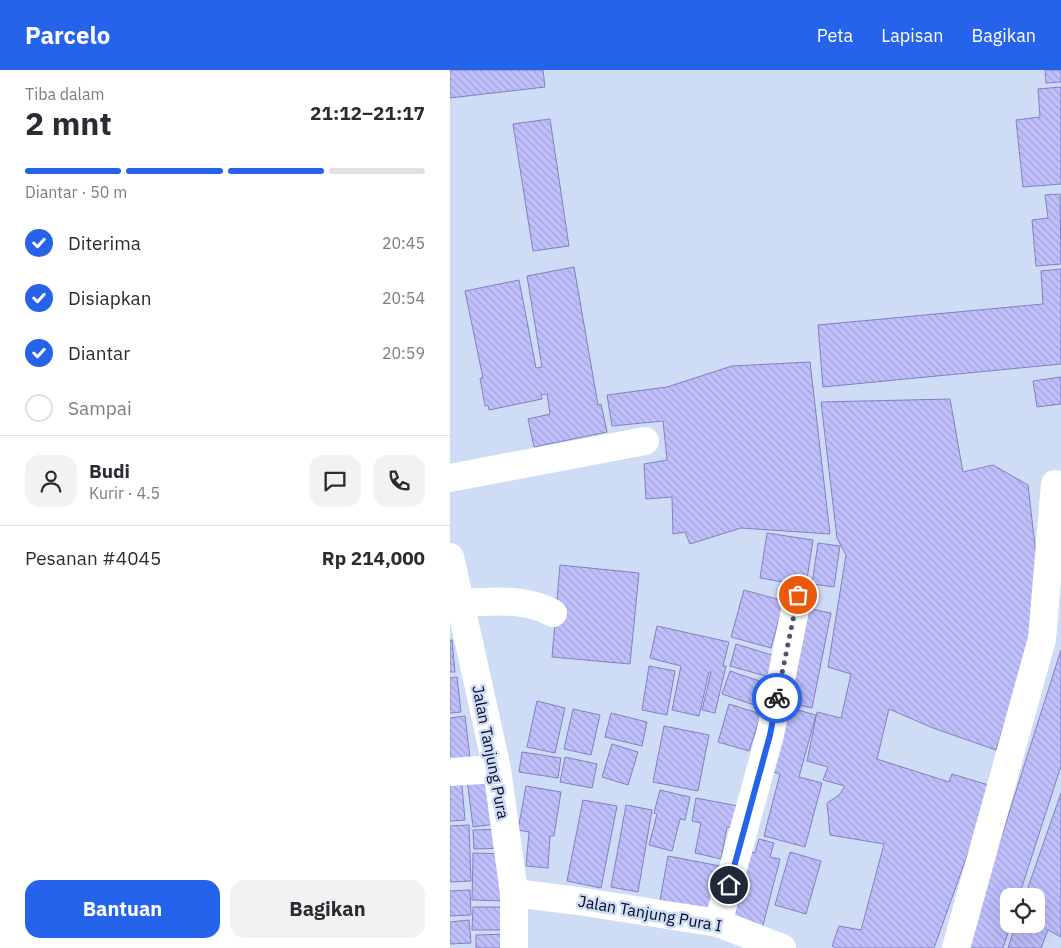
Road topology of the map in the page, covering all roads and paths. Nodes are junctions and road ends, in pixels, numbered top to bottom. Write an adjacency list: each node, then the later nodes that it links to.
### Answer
1 (645, 441): 2 (street)
2 (450, 478)
3 (1055, 484): 14 (street)
4 (450, 557): 6 (street, Jalan Tanjung Pura)
5 (798, 595): 11 (street)
6 (460, 603): 7 (street); 8 (street, Jalan Tanjung Pura)
7 (553, 613)
8 (497, 769): 9 (street); 10 (street, Jalan Tanjung Pura)
9 (450, 772)
10 (514, 893): 11 (street, Jalan Tanjung Pura I); 12 (street, Jalan Tanjung Pura)
11 (718, 922): 13 (street, Jalan Tanjung Pura I)
12 (514, 948)
13 (782, 948)
14 (956, 948)

